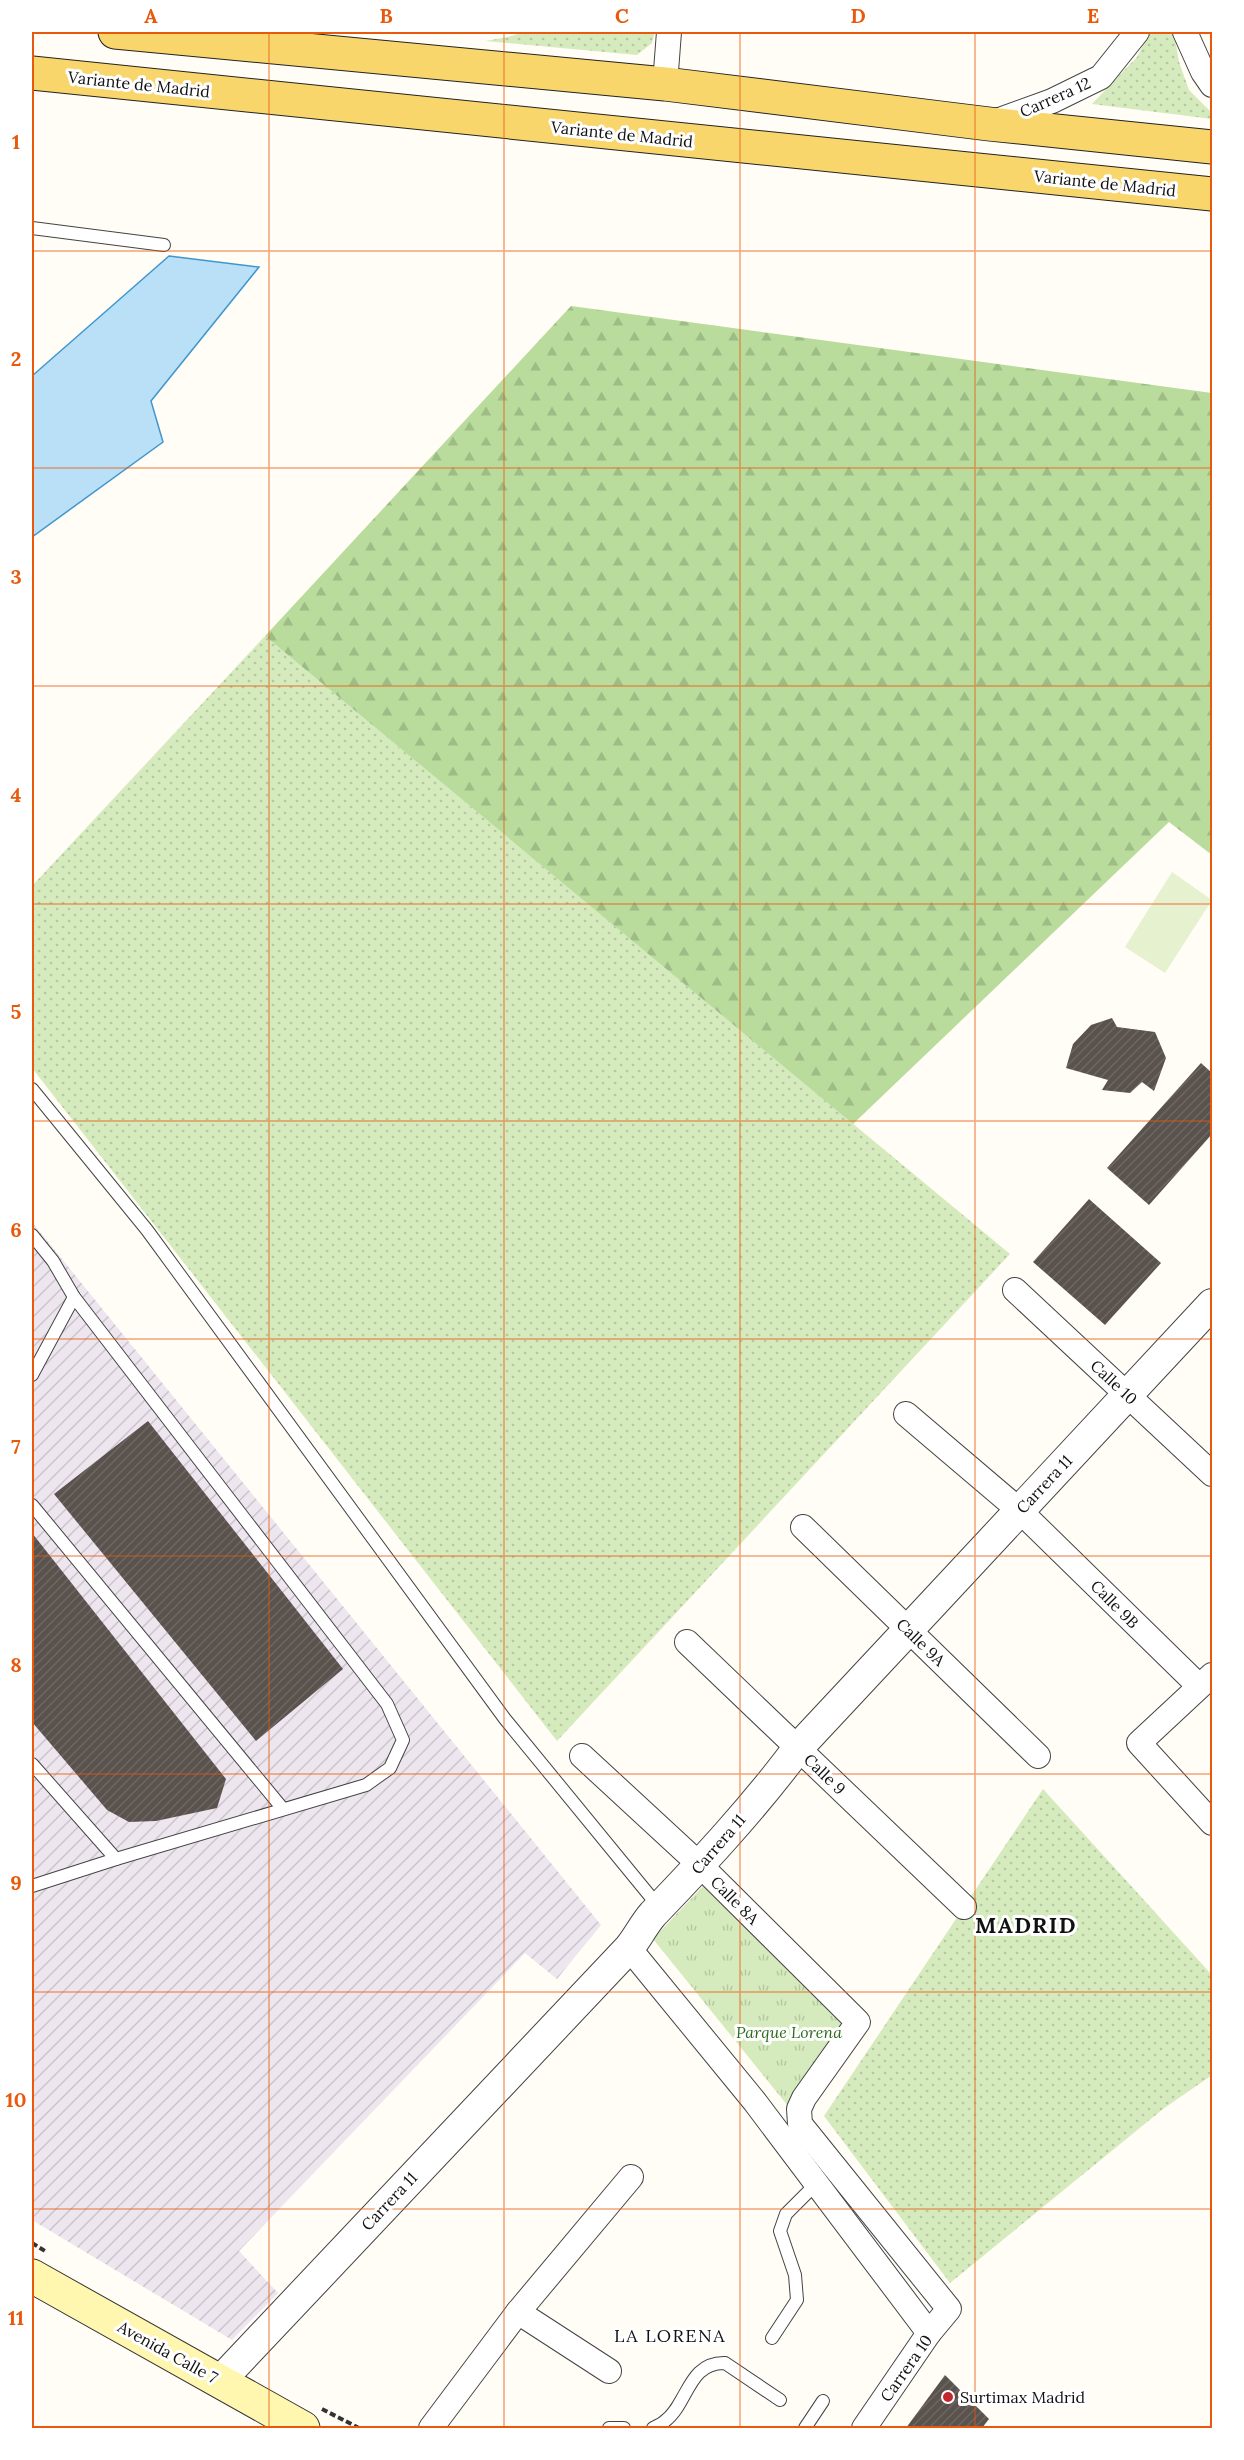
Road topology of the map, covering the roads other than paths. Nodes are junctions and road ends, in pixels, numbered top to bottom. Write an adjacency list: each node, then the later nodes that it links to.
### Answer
1 (115, 32): 6 (main road)
2 (669, 32): 6 (street)
3 (1137, 32): 8 (street, Carrera 12)
4 (1185, 32): 7 (street)
5 (32, 73): 10 (main road, Variante de Madrid)
6 (665, 84): 8 (main road)
7 (1212, 85)
8 (989, 124): 9 (main road)
9 (1212, 147)
10 (1212, 194)
11 (32, 228): 12 (lane)
12 (164, 245)
13 (32, 1089): 38 (lane)
14 (32, 1235): 16 (lane)
15 (1015, 1290): 19 (street, Calle 10)
16 (74, 1297): 18 (lane); 32 (lane)
17 (1212, 1304): 19 (street, Carrera 11)
18 (32, 1375)
19 (1127, 1395): 21 (street, Calle 10); 23 (street, Carrera 11)
20 (906, 1414): 23 (street, Calle 9B)
21 (1212, 1474)
22 (32, 1505): 32 (lane)
23 (1019, 1510): 25 (street, Carrera 11); 27 (street, Calle 9B)
24 (803, 1527): 25 (street, Calle 9A)
25 (909, 1630): 28 (street, Carrera 11); 30 (street, Calle 9A)
26 (687, 1641): 28 (street, Calle 9)
27 (1206, 1680): 33 (street)
28 (798, 1748): 35 (street, Carrera 11); 37 (street, Calle 9)
29 (582, 1756): 35 (street, Calle 8A)
30 (1038, 1756)
31 (32, 1764): 34 (lane)
32 (284, 1809): 34 (lane)
33 (1212, 1823)
34 (116, 1859): 36 (lane)
35 (700, 1866): 38 (street, Carrera 11); 43 (street, Calle 8A)
36 (32, 1886)
37 (964, 1907)
38 (660, 1908): 39 (street, Carrera 11)
39 (629, 1948): 41 (street); 48 (street, Carrera 11)
40 (631, 2177): 44 (street)
41 (816, 2184): 45 (street); 46 (lane)
42 (32, 2276): 48 (main road, Avenida Calle 7)
43 (949, 2309): 45 (street, Carrera 10)
44 (518, 2312): 47 (street); 52 (street)
45 (929, 2333): 57 (street, Carrera 10)
46 (772, 2338)
47 (609, 2370)
48 (220, 2381): 51 (main road, Avenida Calle 7)
49 (780, 2400): 55 (lane)
50 (823, 2401): 56 (lane)
51 (302, 2428)
52 (431, 2428)
53 (609, 2428): 54 (lane)
54 (624, 2428)
55 (653, 2428)
56 (805, 2428)
57 (864, 2428)

